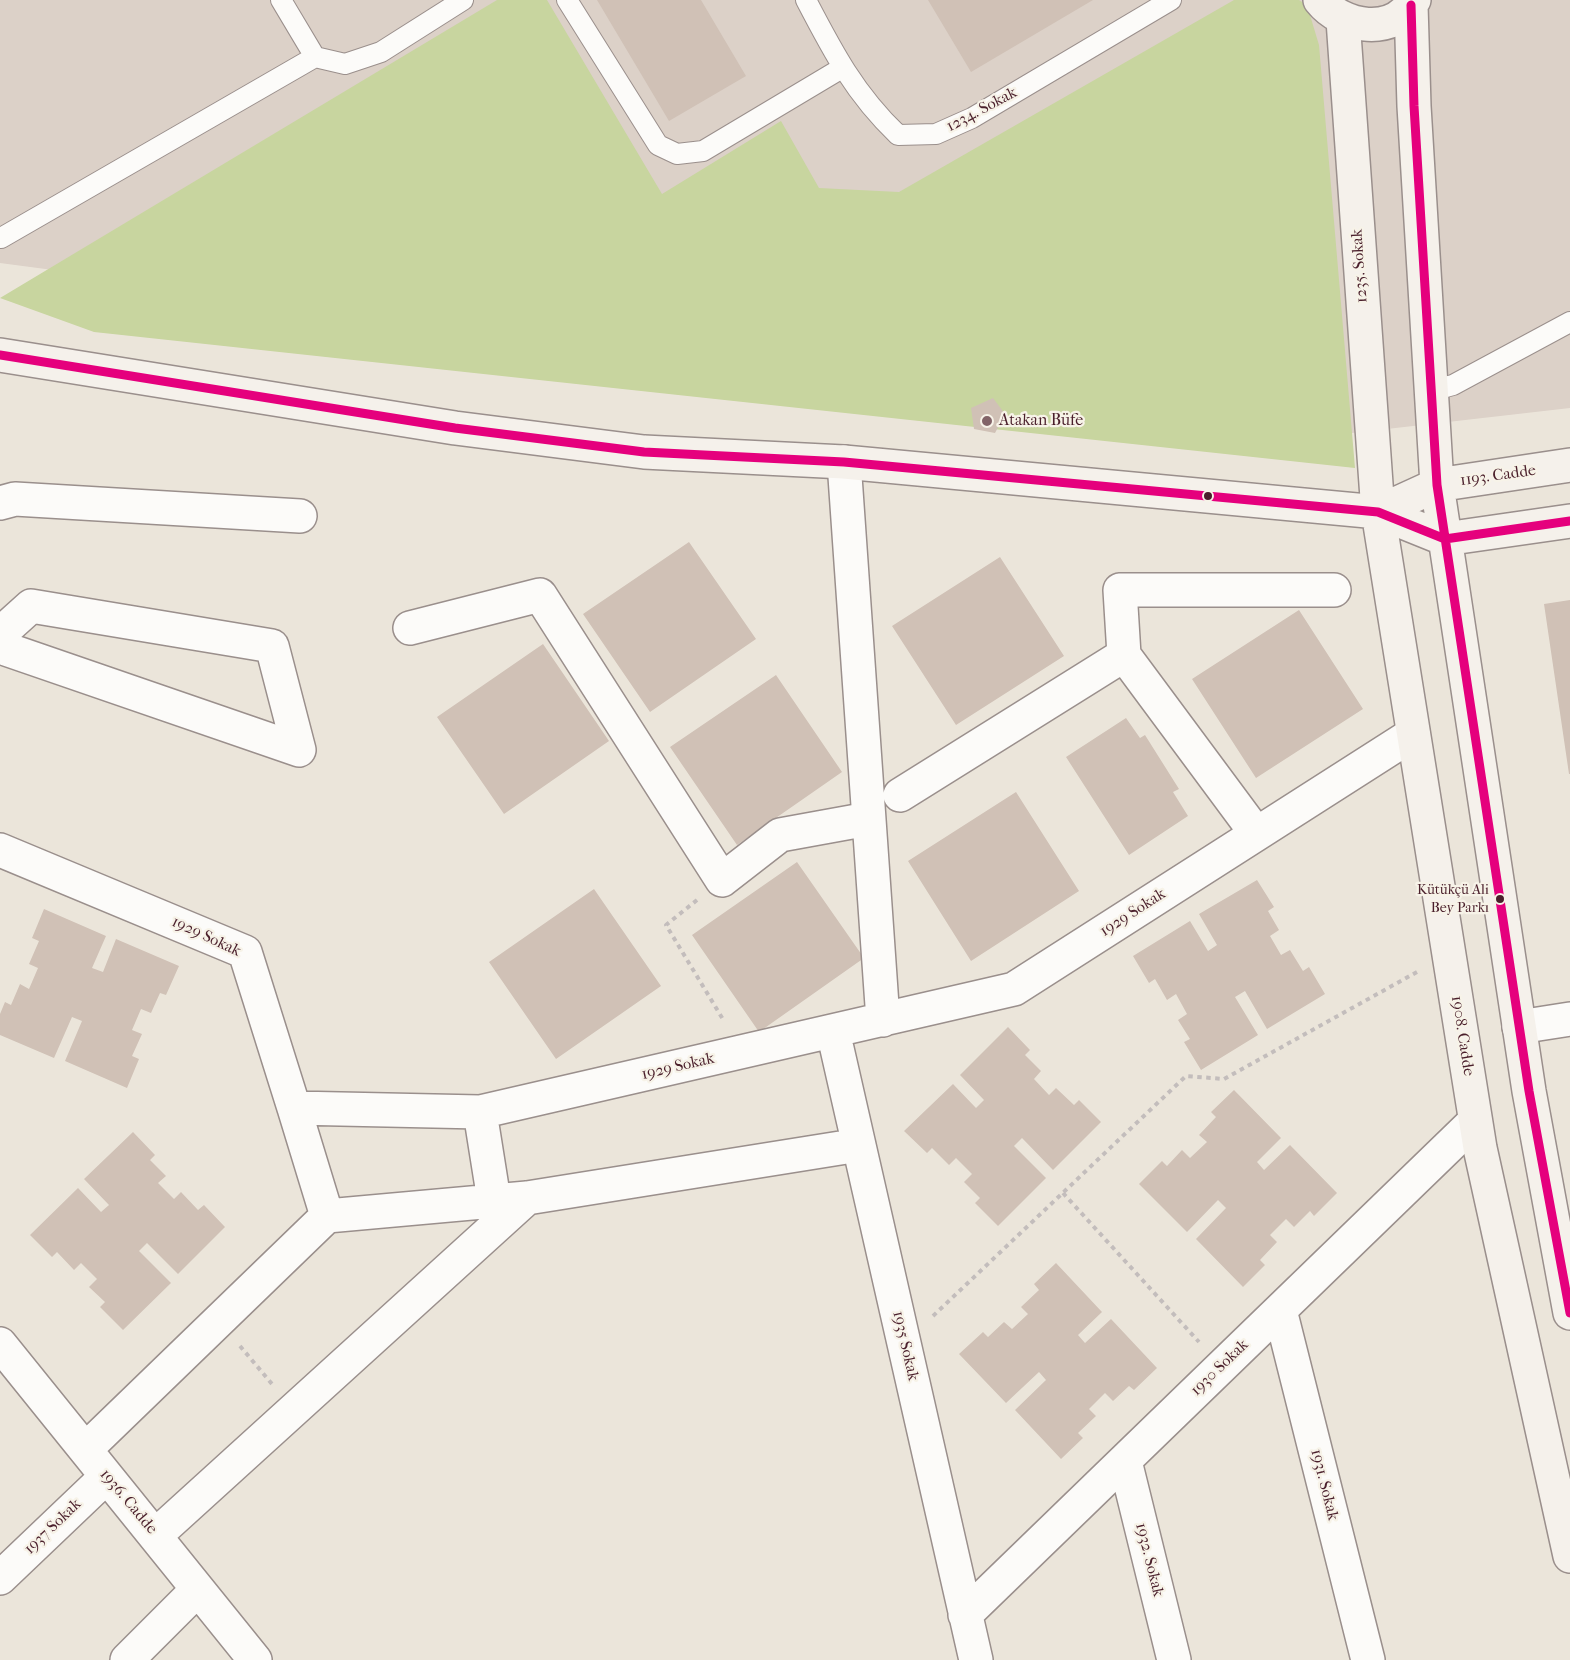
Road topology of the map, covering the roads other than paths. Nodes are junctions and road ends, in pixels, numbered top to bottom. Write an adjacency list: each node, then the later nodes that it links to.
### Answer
1 (281, 0): 8 (lane)
2 (463, 0): 8 (lane)
3 (567, 0): 9 (lane)
4 (806, 0): 9 (lane, 1234. Sokak)
5 (1171, 0): 9 (lane, 1234. Sokak)
6 (1413, 2): 7 (main road); 13 (main road)
7 (1331, 10): 18 (main road, 1235. Sokak)
8 (315, 57): 10 (lane)
9 (842, 68)
10 (1, 238)
11 (1570, 322): 13 (lane)
12 (0, 355): 14 (main road)
13 (1431, 391): 16 (main road)
14 (844, 462): 18 (main road); 29 (street)
15 (1570, 465): 16 (main road, 1193. Cadde)
16 (1437, 484): 18 (main road, 1193. Cadde); 21 (main road)
17 (0, 503): 19 (street)
18 (1378, 512): 21 (main road); 27 (main road, 1908. Cadde)
19 (300, 516)
20 (1570, 521): 21 (main road)
21 (1445, 539): 34 (main road)
22 (1334, 590): 26 (street)
23 (410, 628): 29 (street)
24 (0, 634): 25 (street)
25 (0, 647)
26 (1124, 655): 28 (street); 30 (street)
27 (1413, 734): 30 (street, 1929 Sokak); 38 (main road, 1908. Cadde)
28 (900, 795)
29 (868, 819): 33 (street)
30 (1257, 833): 33 (street, 1929 Sokak)
31 (0, 850): 36 (street, 1929 Sokak)
32 (1570, 1019): 34 (street)
33 (883, 1020): 35 (street, 1929 Sokak)
34 (1519, 1027): 43 (main road)
35 (833, 1031): 37 (street, 1929 Sokak); 39 (street, 1935 Sokak)
36 (294, 1108): 37 (street, 1929 Sokak); 42 (street)
37 (480, 1113): 41 (street)
38 (1475, 1120): 44 (street, 1930 Sokak); 51 (main road, 1908. Cadde)
39 (859, 1145): 40 (street); 54 (street, 1935 Sokak)
40 (527, 1198): 41 (street); 50 (street)
41 (494, 1200): 42 (street)
42 (327, 1216): 47 (street)
43 (1565, 1260): 45 (main road)
44 (1280, 1310): 48 (street, 1930 Sokak); 59 (street, 1931. Sokak)
45 (1570, 1313)
46 (0, 1344): 47 (street, 1936. Cadde)
47 (86, 1449): 49 (street, 1936. Cadde)
48 (1125, 1461): 54 (street, 1930 Sokak); 58 (street, 1932. Sokak)
49 (105, 1477): 50 (street, 1936. Cadde); 52 (street, 1937 Sokak)
50 (156, 1535): 53 (street, 1936. Cadde)
51 (1570, 1556)
52 (0, 1578)
53 (197, 1590): 55 (street); 56 (street, 1936. Cadde)
54 (965, 1616): 57 (street, 1935 Sokak)
55 (127, 1660)
56 (255, 1660)
57 (976, 1660)
58 (1174, 1660)
59 (1368, 1660)

